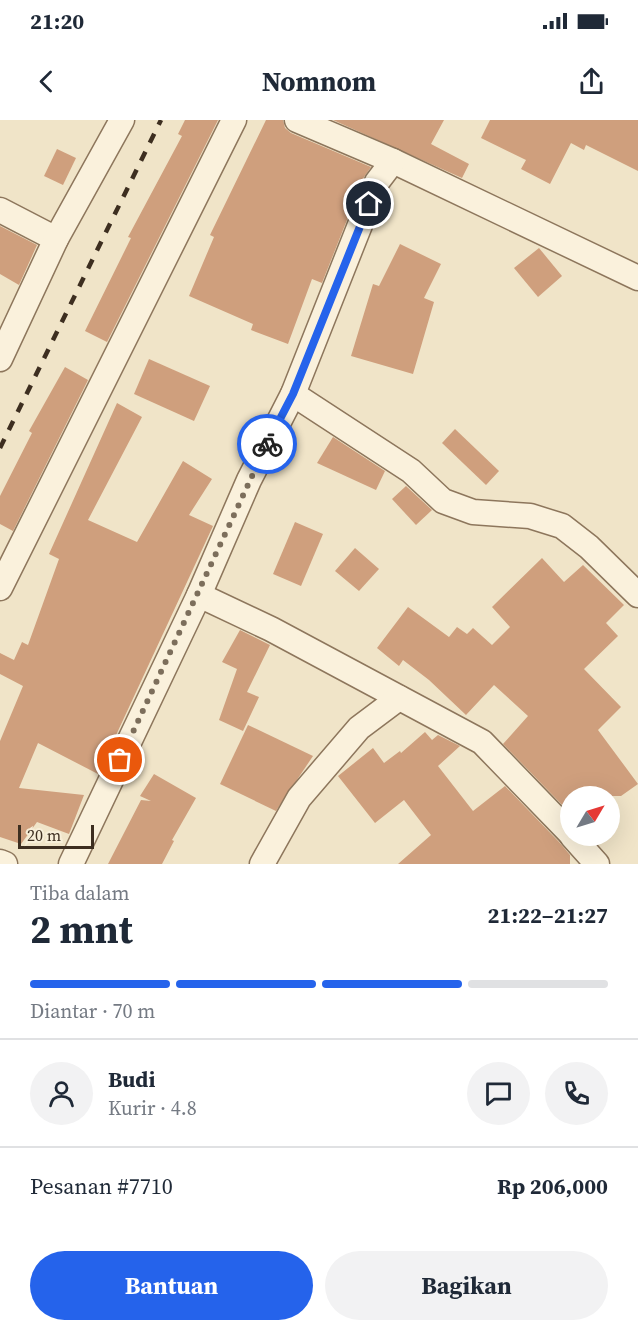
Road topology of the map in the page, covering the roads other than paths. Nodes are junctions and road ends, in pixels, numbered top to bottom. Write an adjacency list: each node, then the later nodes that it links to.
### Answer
1 (122, 120): 6 (street)
2 (234, 120): 10 (street)
3 (297, 120): 4 (street)
4 (393, 161): 7 (street); 9 (street)
5 (0, 210): 6 (street)
6 (56, 239): 8 (street)
7 (638, 278)
8 (0, 359)
9 (293, 394): 11 (street); 12 (street)
10 (0, 588)
11 (200, 595): 13 (street); 18 (street)
12 (638, 595)
13 (399, 698): 14 (street); 19 (street)
14 (560, 823)
15 (581, 846): 20 (street)
16 (0, 862): 17 (street)
17 (5, 864)
18 (71, 864)
19 (262, 864)
20 (597, 864)

